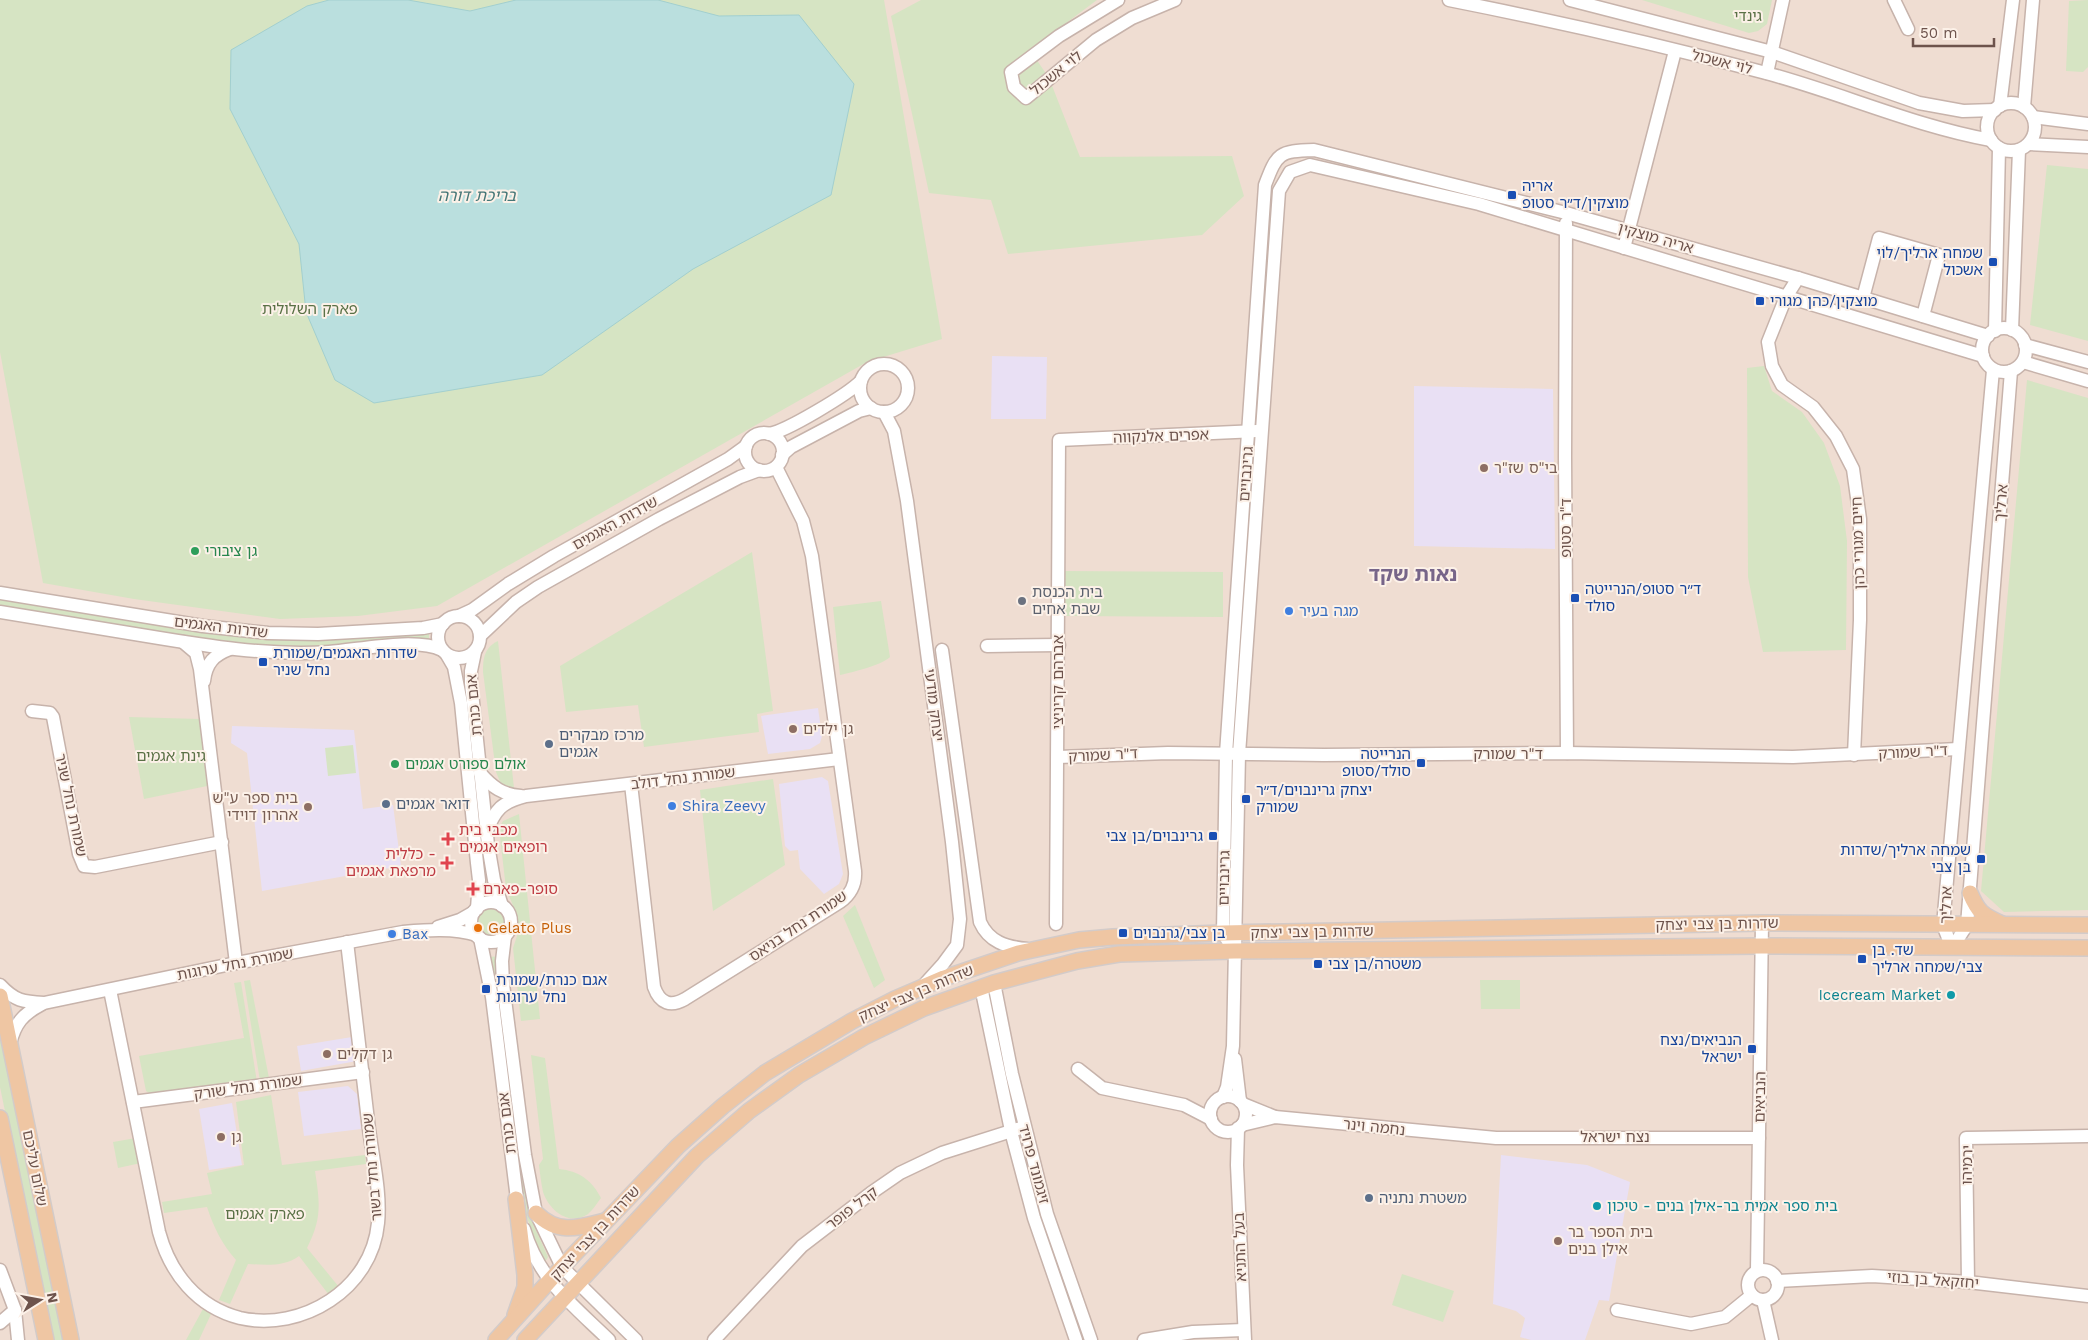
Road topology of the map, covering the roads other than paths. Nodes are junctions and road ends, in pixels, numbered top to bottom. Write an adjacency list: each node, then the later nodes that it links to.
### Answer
1 (1118, 0): 2 (street, לוי אשכול)
2 (1175, 0)
3 (1449, 0): 10 (street, לוי אשכול)
4 (1570, 0): 11 (street, לוי אשכול)
5 (1783, 0): 11 (street)
6 (1894, 0): 9 (street)
7 (2013, 0): 13 (street)
8 (2033, 0): 14 (street)
9 (1908, 29)
10 (1675, 50): 12 (street, לוי אשכול); 23 (street)
11 (1772, 52): 12 (street); 13 (street, לוי אשכול)
12 (1767, 74): 16 (street, לוי אשכול)
13 (1998, 108): 14 (street); 16 (street)
14 (2028, 112): 15 (street); 17 (street)
15 (2088, 124)
16 (1995, 144): 17 (street); 30 (street)
17 (2024, 147): 18 (street); 29 (street)
18 (2088, 147)
19 (1290, 150): 21 (street, אריה מוצקין); 41 (street, גרינבויים)
20 (1290, 172): 22 (street, אריה מוצקין); 41 (street, גרינבויים)
21 (1566, 213): 22 (street, ד"ר סטופ); 23 (street, אריה מוצקין)
22 (1566, 230): 24 (street, אריה מוצקין); 62 (street, ד"ר סטופ)
23 (1628, 230): 24 (street); 25 (street, אריה מוצקין)
24 (1624, 248): 26 (street, אריה מוצקין)
25 (1798, 278): 26 (street, חיים מגורי כהן); 27 (street, אריה מוצקין)
26 (1786, 297): 32 (street, אריה מוצקין); 64 (street, חיים מגורי כהן)
27 (1863, 298): 28 (street, אריה מוצקין); 28 (street)
28 (1923, 316): 30 (street, אריה מוצקין)
29 (2012, 330): 30 (street); 31 (street)
30 (1992, 333): 32 (street)
31 (2025, 345): 33 (street); 34 (street)
32 (1983, 356): 35 (street)
33 (2023, 362): 36 (street); 38 (street)
34 (2088, 362)
35 (1993, 370): 36 (street); 61 (street, ארליך)
36 (2011, 371): 74 (street, ארליך)
37 (861, 381): 39 (street); 40 (street); 42 (street)
38 (2088, 381)
39 (871, 408): 40 (street); 45 (street)
40 (884, 412): 68 (street, יצחק מודעי)
41 (1255, 431): 43 (street, אפרים אלנקווה); 63 (street, גרינבויים)
42 (769, 434): 44 (street); 45 (street)
43 (1059, 440): 53 (street, אברהם קריניצי)
44 (746, 446): 46 (street); 49 (street, שדרות האגמים)
45 (779, 461): 46 (street); 66 (street, שמורת נחל בניאס)
46 (759, 470): 51 (street, שדרות האגמים)
47 (0, 593): 50 (street, שדרות האגמים)
48 (0, 612): 52 (street, שדרות האגמים)
49 (459, 616): 50 (street); 51 (street)
50 (443, 624): 57 (street)
51 (480, 636): 58 (street)
52 (183, 642): 55 (street, שדרות האגמים); 59 (street)
53 (1059, 644): 54 (street); 65 (street, אברהם קריניצי)
54 (987, 646)
55 (231, 649): 57 (street, שדרות האגמים); 59 (street)
56 (942, 650): 70 (street, יצחק מודעי)
57 (444, 652): 58 (street); 76 (street, אגם כנרת)
58 (474, 652): 67 (street, אגם כנרת)
59 (203, 686): 73 (street)
60 (32, 711): 73 (street, שמורת נחל שניר)
61 (1958, 750): 64 (street, ד"ר שמורק); 79 (street, ארליך)
62 (1567, 753): 63 (street, ד"ר שמורק); 64 (street, ד"ר שמורק)
63 (1232, 754): 65 (street, ד"ר שמורק); 84 (street, גרינבויים)
64 (1854, 755)
65 (1058, 757): 78 (street, אברהם קריניצי)
66 (839, 759): 69 (street, שמורת נחל דולב); 69 (street, שמורת נחל בניאס)
67 (480, 773): 71 (street, שמורת נחל דולב); 72 (street, אגם כנרת)
68 (943, 781): 70 (street); 96 (street, יצחק מודעי)
69 (631, 784): 71 (street, שמורת נחל דולב)
70 (963, 795): 91 (street, יצחק מודעי)
71 (526, 796): 72 (street, שמורת נחל דולב)
72 (486, 832): 75 (street, אגם כנרת)
73 (222, 842): 93 (street)
74 (1970, 892): 80 (street, ארליך); 81 (main road)
75 (502, 906): 76 (street); 85 (street)
76 (476, 910): 83 (street, שמורת נחל ערוגות); 86 (street)
77 (1762, 923): 79 (main road, שדרות בן צבי יצחק); 84 (main road, שדרות בן צבי יצחק); 88 (street, הנביאים)
78 (1056, 924)
79 (1942, 925): 80 (main road, שדרות בן צבי יצחק); 89 (street, ארליך)
80 (1967, 925): 81 (main road, שדרות בן צבי יצחק); 89 (street, ארליך)
81 (2003, 925): 82 (main road, שדרות בן צבי יצחק)
82 (2088, 925)
83 (426, 930): 86 (street, שמורת נחל ערוגות); 87 (street, שמורת נחל ערוגות)
84 (1229, 933): 91 (main road, שדרות בן צבי יצחק); 92 (street, גרינבויים)
85 (505, 936): 86 (street); 120 (street, אגם כנרת)
86 (479, 937): 119 (street, אגם כנרת)
87 (347, 942): 93 (street, שמורת נחל ערוגות); 103 (street, שמורת נחל בשור)
88 (1762, 946): 89 (main road, שדרות בן צבי יצחק); 92 (main road, שדרות בן צבי יצחק); 117 (street, הנביאים)
89 (1952, 948): 90 (main road, שדרות בן צבי יצחק)
90 (2088, 948)
91 (1034, 949): 96 (main road, שדרות בן צבי יצחק)
92 (1234, 951): 94 (main road, שדרות בן צבי יצחק); 101 (street)
93 (236, 963): 97 (street, שמורת נחל ערוגות)
94 (987, 985): 111 (street, זיגמונד פרויד); 114 (street, זיגמונד פרויד); 127 (main road, שדרות בן צבי יצחק)
95 (0, 986): 99 (street, שמורת נחל ערוגות)
96 (922, 988): 121 (main road, שדרות בן צבי יצחק)
97 (110, 990): 99 (street, שמורת נחל ערוגות); 105 (street, שמורת נחל בשור)
98 (0, 996): 100 (main road, שלום עליכם)
99 (44, 1003): 100 (street, שמורת נחל ערוגות)
100 (10, 1044): 139 (main road, שלום עליכם)
101 (1233, 1046): 104 (street); 106 (street)
102 (1078, 1070): 107 (street)
103 (363, 1072): 105 (street, שמורת נחל שורק); 105 (street, שמורת נחל בשור)
104 (1219, 1099): 106 (street); 107 (street); 110 (street)
105 (133, 1102)
106 (1242, 1103): 108 (street, נחמה וינר); 112 (street)
107 (1184, 1105): 110 (street)
108 (1275, 1117): 112 (street, נחמה וינר); 115 (street, נחמה וינר)
109 (0, 1118): 138 (main road, שלום עליכם)
110 (1211, 1120): 113 (street)
111 (1024, 1127): 114 (street, קרל פופר); 146 (street, זיגמונד פרויד)
112 (1240, 1127): 113 (street); 118 (street, בעל התניא)
113 (1223, 1131): 118 (street, בעל התניא)
114 (1011, 1132): 144 (street, קרל פופר); 145 (street, זיגמונד פרויד)
115 (1472, 1136): 117 (street, נצח ישראל)
116 (2088, 1136): 128 (street, ירמיהו)
117 (1759, 1138): 124 (street, הנביאים)
118 (1237, 1164): 136 (street, בעל התניא)
119 (516, 1199): 125 (street, אגם כנרת); 135 (main road)
120 (536, 1212): 121 (main road); 122 (street, אגם כנרת)
121 (606, 1220): 122 (main road, שדרות בן צבי יצחק)
122 (562, 1267): 125 (main road, שדרות בן צבי יצחק); 127 (street, אגם כנרת)
123 (0, 1270): 132 (street)
124 (1758, 1271): 126 (street); 131 (street)
125 (550, 1281): 130 (street, אגם כנרת); 135 (main road, שדרות בן צבי יצחק)
126 (1777, 1281): 128 (street, יחזקאל בן בוזי); 131 (street)
127 (578, 1282): 130 (main road, שדרות בן צבי יצחק); 143 (street, אגם כנרת)
128 (1968, 1282): 129 (street, יחזקאל בן בוזי)
129 (2088, 1296)
130 (564, 1297): 141 (main road, שדרות בן צבי יצחק); 142 (street, אגם כנרת)
131 (1757, 1298): 133 (street); 148 (street)
132 (15, 1310): 134 (street); 137 (street)
133 (1617, 1310)
134 (0, 1323)
135 (512, 1323): 140 (main road, שדרות בן צבי יצחק)
136 (1244, 1335): 147 (street)
137 (18, 1340)
138 (46, 1340)
139 (71, 1340)
140 (496, 1340)
141 (525, 1340)
142 (609, 1340)
143 (636, 1340)
144 (714, 1340)
145 (1076, 1340)
146 (1091, 1340)
147 (1144, 1340)
148 (1772, 1340)

